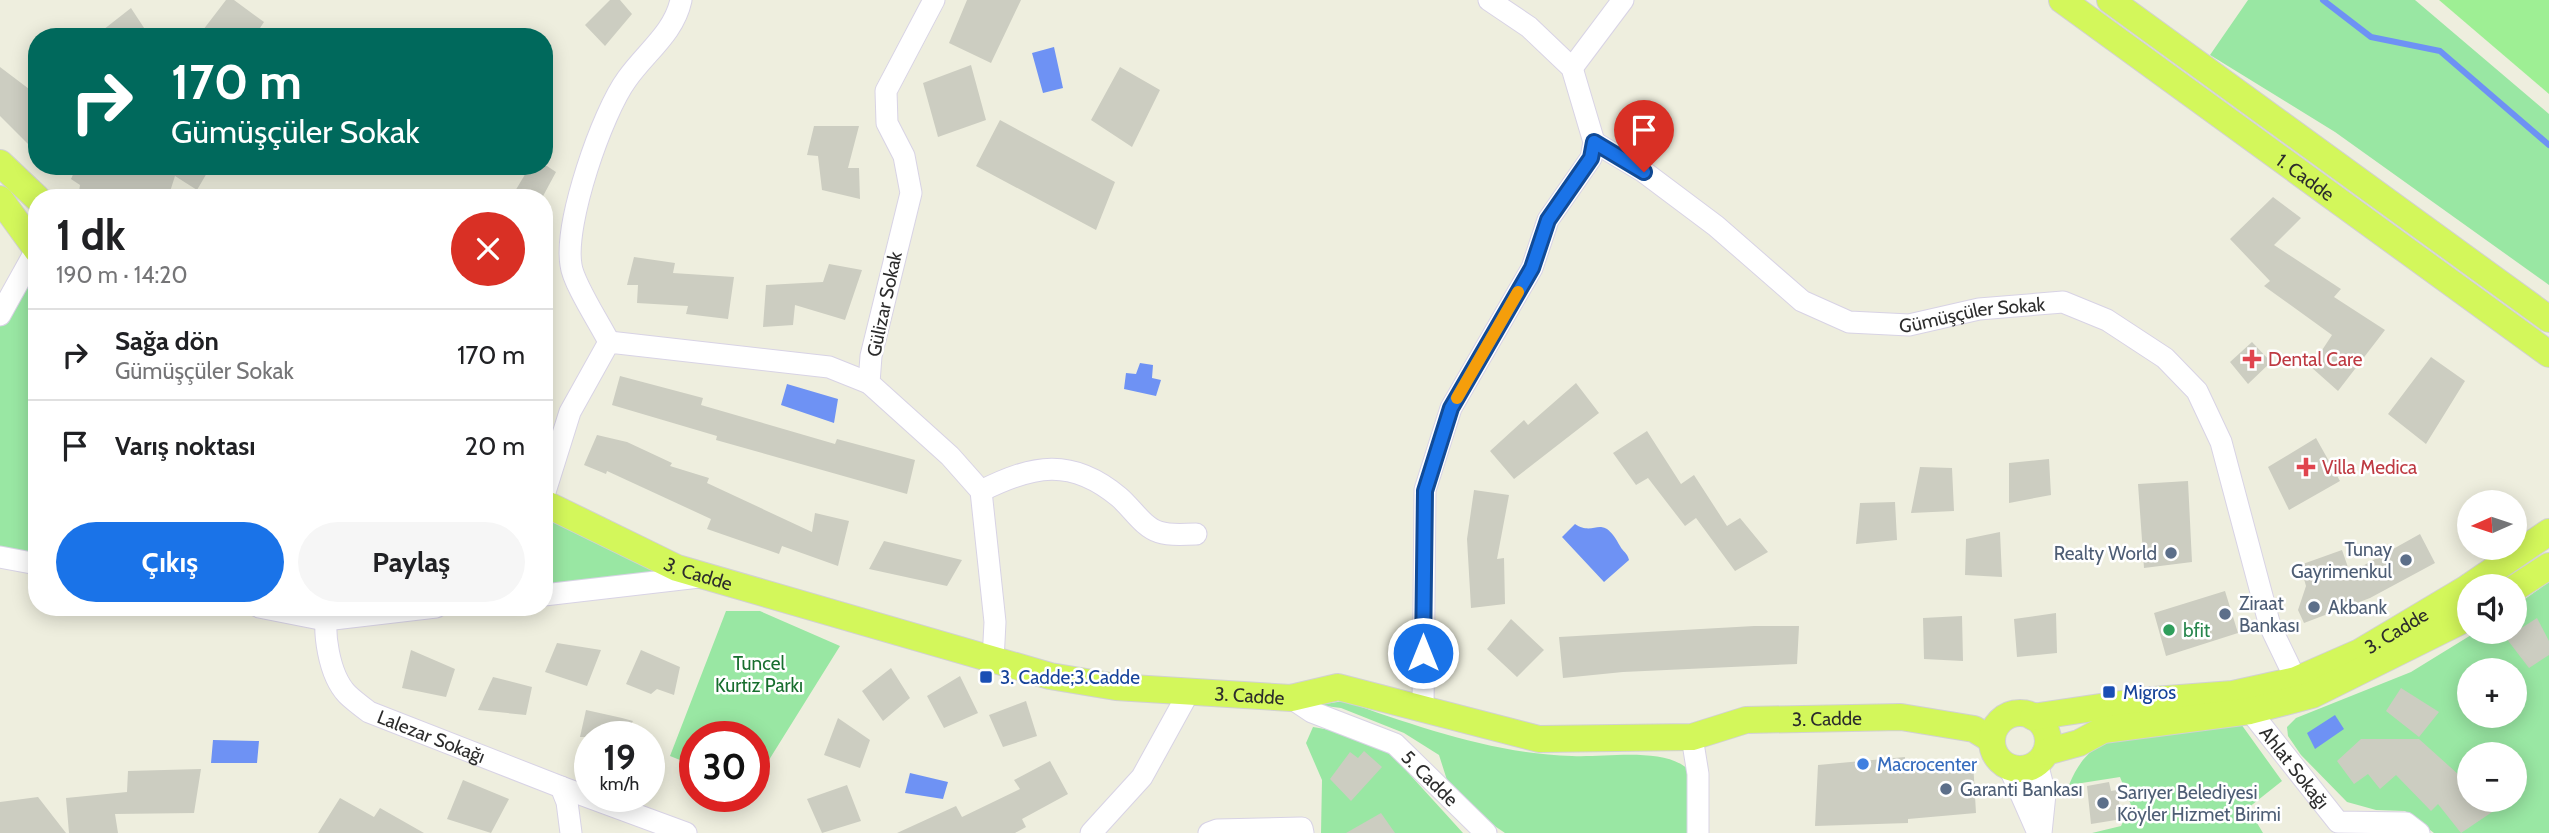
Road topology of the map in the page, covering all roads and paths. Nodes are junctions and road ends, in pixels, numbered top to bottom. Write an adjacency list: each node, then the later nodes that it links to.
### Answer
1 (681, 0): 16 (street)
2 (934, 0): 18 (street, Gülizar Sokak)
3 (1489, 0): 7 (street)
4 (1623, 0): 7 (street)
5 (2062, 0): 17 (main road, 1. Cadde)
6 (2110, 0): 15 (main road, 1. Cadde)
7 (1572, 68): 8 (street)
8 (1594, 142): 35 (street, Gümüşçüler Sokak); 38 (street)
9 (0, 163): 10 (main road)
10 (28, 189)
11 (0, 199): 12 (main road)
12 (28, 239)
13 (28, 264): 14 (street)
14 (0, 315)
15 (2549, 319)
16 (609, 342): 18 (street); 19 (street)
17 (2549, 354)
18 (869, 383): 20 (street, Gülizar Sokak)
19 (553, 466)
20 (981, 491): 23 (street); 34 (street)
21 (553, 507): 28 (main road, 3. Cadde)
22 (2549, 532): 27 (main road, 3. Cadde)
23 (1196, 534)
24 (0, 557): 25 (street)
25 (28, 562)
26 (2549, 566): 29 (main road)
27 (2487, 574)
28 (705, 576): 31 (street); 34 (main road, 3. Cadde)
29 (2527, 580)
30 (2457, 593): 35 (main road, 3. Cadde)
31 (553, 594)
32 (327, 616): 45 (street, Lalezar Sokağı)
33 (2457, 623): 39 (main road, 3. Cadde)
34 (993, 661): 36 (main road, 3. Cadde)
35 (2296, 680): 40 (main road, 3. Cadde)
36 (1190, 690): 37 (main road, 3. Cadde); 49 (street)
37 (1291, 698): 38 (main road, 3. Cadde); 52 (street, 5. Cadde)
38 (1423, 709): 42 (main road, 3. Cadde)
39 (2250, 711): 43 (main road, 3. Cadde); 46 (street, Ahlat Sokağı)
40 (2033, 717): 41 (main road); 43 (main road)
41 (1988, 731): 42 (main road, 3. Cadde); 44 (main road)
42 (1692, 737): 53 (street)
43 (2041, 757): 44 (main road); 54 (street)
44 (2009, 767): 54 (street)
45 (561, 787): 47 (street); 48 (street, Lalezar Sokağı)
46 (2336, 827): 55 (street, Ahlat Sokağı)
47 (571, 833)
48 (686, 833)
49 (1091, 833)
50 (1209, 833): 51 (street)
51 (1303, 833)
52 (1486, 833)
53 (1698, 833)
54 (2040, 833)
55 (2419, 833)

